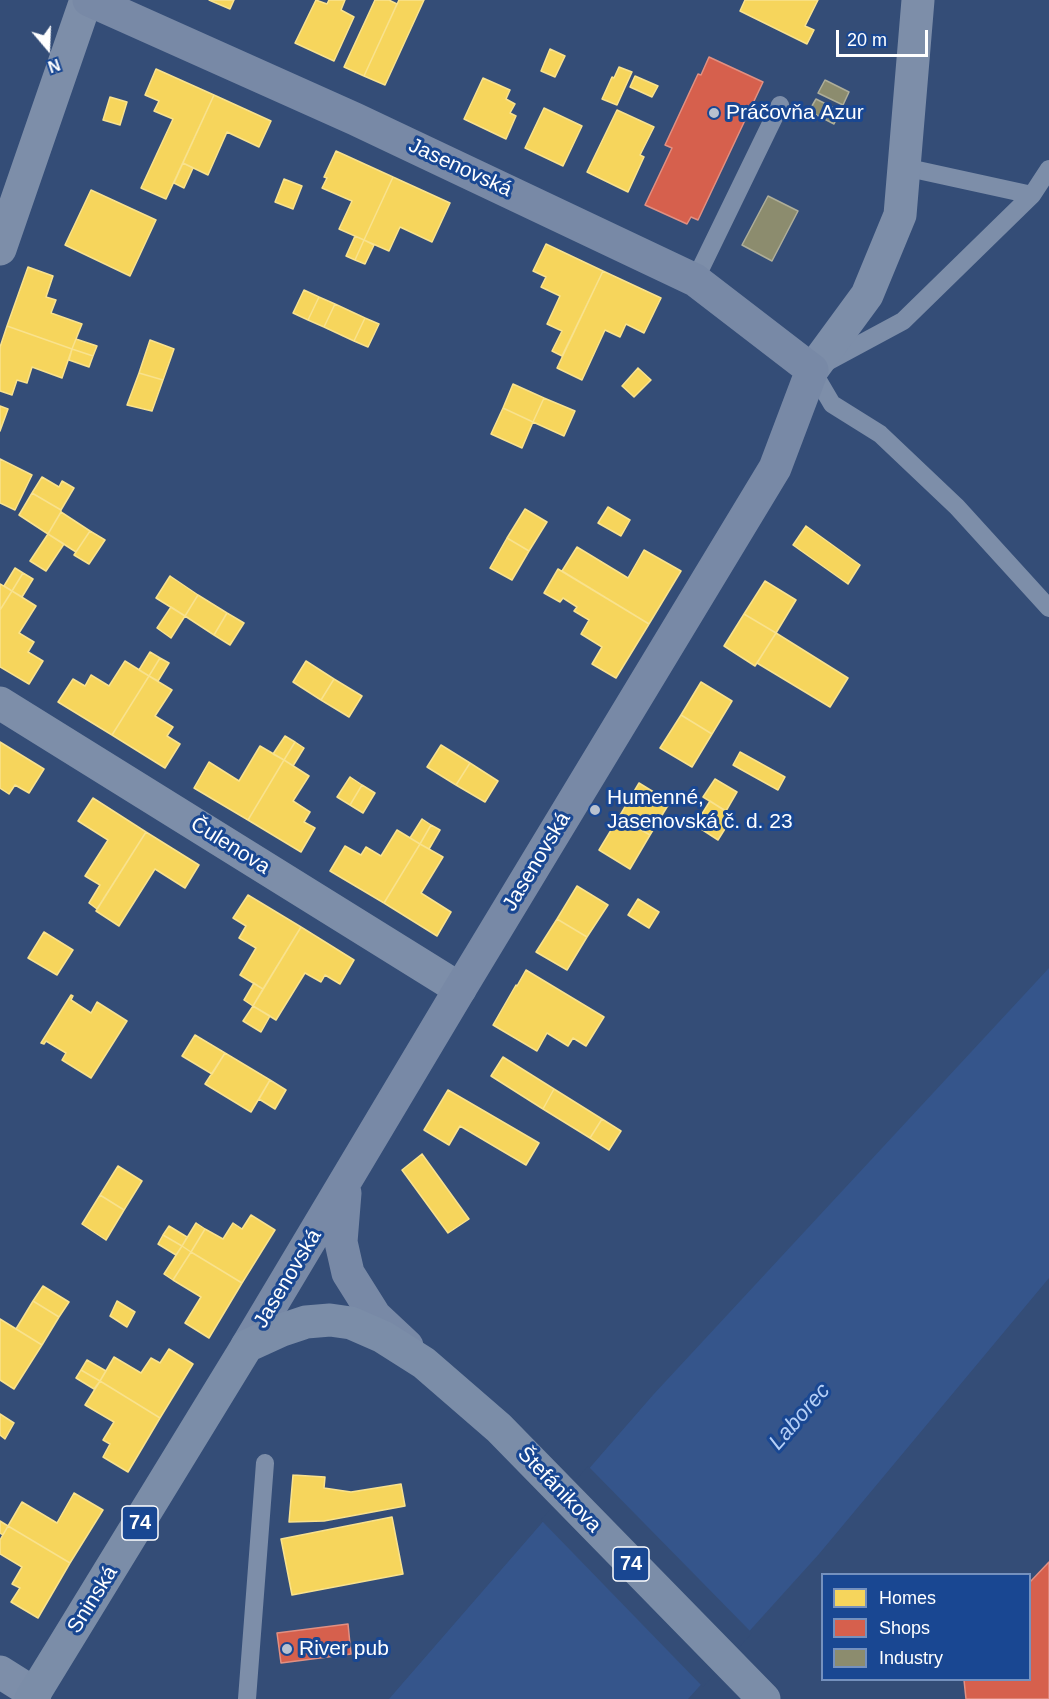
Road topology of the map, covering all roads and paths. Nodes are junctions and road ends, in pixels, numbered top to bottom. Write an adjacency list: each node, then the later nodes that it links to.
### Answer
1 (87, 0): 7 (street); 8 (street, Jasenovská)
2 (918, 0): 4 (street, Jasenovská)
3 (780, 105): 8 (lane)
4 (904, 167): 6 (lane); 9 (street, Jasenovská)
5 (1049, 169): 6 (lane)
6 (1032, 195): 9 (lane)
7 (0, 249)
8 (695, 280): 9 (street, Jasenovská)
9 (812, 370): 10 (lane); 12 (street, Jasenovská)
10 (1049, 608)
11 (0, 703): 12 (street, Čulenova)
12 (460, 989): 13 (street, Jasenovská)
13 (346, 1182): 14 (street, Jasenovská); 15 (street)
14 (248, 1346): 15 (main road, 74); 18 (main road, Sninská / 74)
15 (424, 1363): 20 (main road, Štefánikova / 74)
16 (265, 1463): 19 (lane)
17 (0, 1672): 18 (street)
18 (33, 1696)
19 (247, 1699)
20 (764, 1699)

